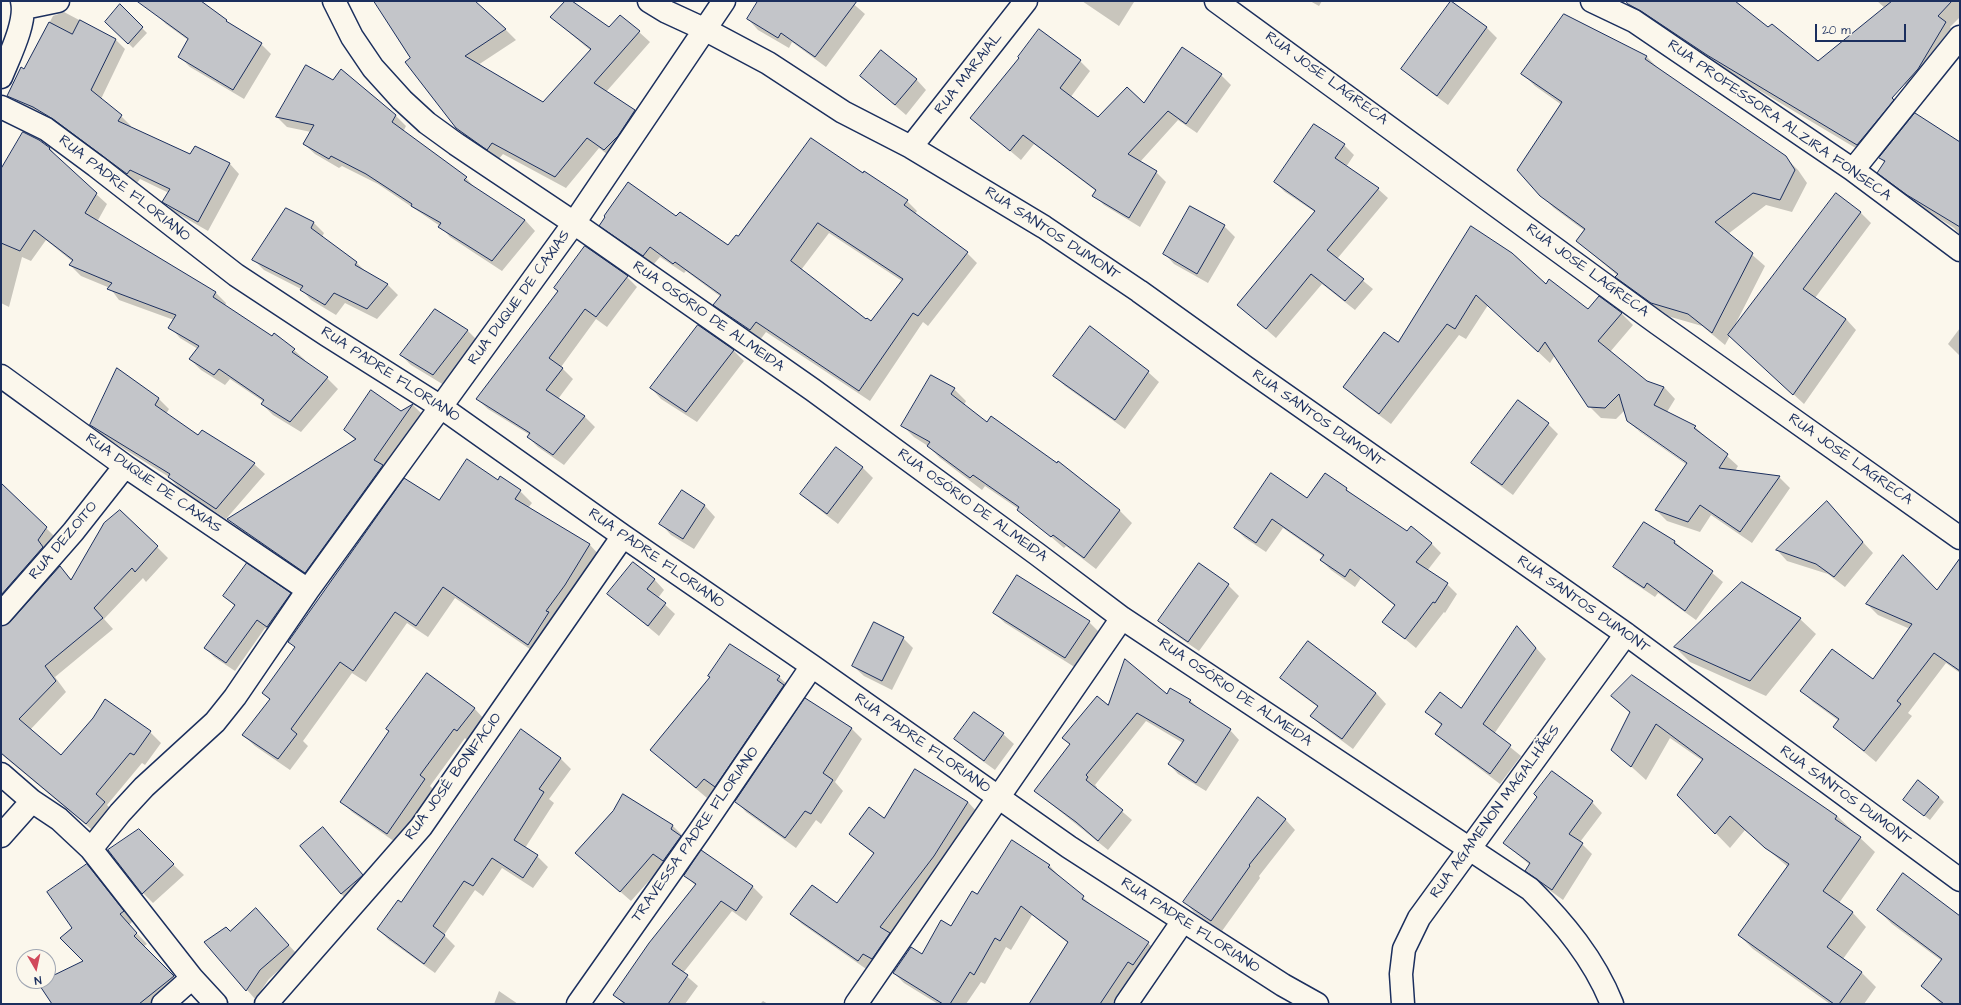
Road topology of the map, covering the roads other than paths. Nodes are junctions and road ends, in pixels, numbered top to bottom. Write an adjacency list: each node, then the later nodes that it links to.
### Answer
1 (58, 1): 8 (street)
2 (334, 1): 15 (street, RUA OSÓRIO DE ALMEIDA)
3 (649, 1): 9 (street, RUA SANTOS DUMONT)
4 (724, 1): 9 (street, RUA DUQUE DE CAXIAS)
5 (1026, 1): 13 (street, RUA MARAIAL)
6 (1216, 1): 21 (street, RUA JOSE LAGRECA)
7 (1592, 1): 14 (street, RUA PROFESSORA ALZIRA FONSECA)
8 (23, 4): 11 (street)
9 (706, 30): 13 (street, RUA SANTOS DUMONT); 15 (street, RUA DUQUE DE CAXIAS)
10 (1960, 36): 14 (street)
11 (1, 77)
12 (1, 107): 18 (street, RUA PADRE FLORIANO)
13 (911, 147): 25 (street, RUA SANTOS DUMONT)
14 (1853, 170): 16 (street, RUA PROFESSORA ALZIRA FONSECA)
15 (574, 223): 18 (street, RUA DUQUE DE CAXIAS); 24 (street, RUA OSÓRIO DE ALMEIDA)
16 (1960, 250)
17 (1, 376): 19 (street, RUA DUQUE DE CAXIAS)
18 (441, 407): 20 (street, RUA PADRE FLORIANO); 22 (street, RUA DUQUE DE CAXIAS)
19 (125, 466): 22 (street, RUA DUQUE DE CAXIAS); 23 (street, RUA DEZOITO)
20 (622, 536): 26 (street, RUA PADRE FLORIANO); 38 (street, RUA JOSÉ BONIFACIO)
21 (1960, 538)
22 (308, 590): 32 (street, RUA DUQUE DE CAXIAS)
23 (1, 614)
24 (1122, 618): 28 (street); 31 (street, RUA OSÓRIO DE ALMEIDA)
25 (1626, 634): 31 (street, RUA AGAMENON MAGALHÃES); 33 (street, RUA SANTOS DUMONT)
26 (812, 666): 28 (street, RUA PADRE FLORIANO); 39 (street, TRAVESSA PADRE FLORIANO)
27 (1, 774): 29 (street)
28 (999, 798): 34 (street, RUA PADRE FLORIANO); 40 (street)
29 (32, 801): 30 (street); 32 (street)
30 (1, 836)
31 (1468, 848): 43 (street, RUA AGAMENON MAGALHÃES); 44 (street, RUA OSÓRIO DE ALMEIDA)
32 (91, 849): 35 (street)
33 (1960, 880)
34 (1183, 921): 41 (street); 42 (street, RUA PADRE FLORIANO)
35 (192, 978): 36 (street); 37 (street)
36 (163, 1004)
37 (216, 1004)
38 (266, 1004)
39 (578, 1004)
40 (856, 1004)
41 (1126, 1004)
42 (1317, 1004)
43 (1403, 1004)
44 (1612, 1004)

